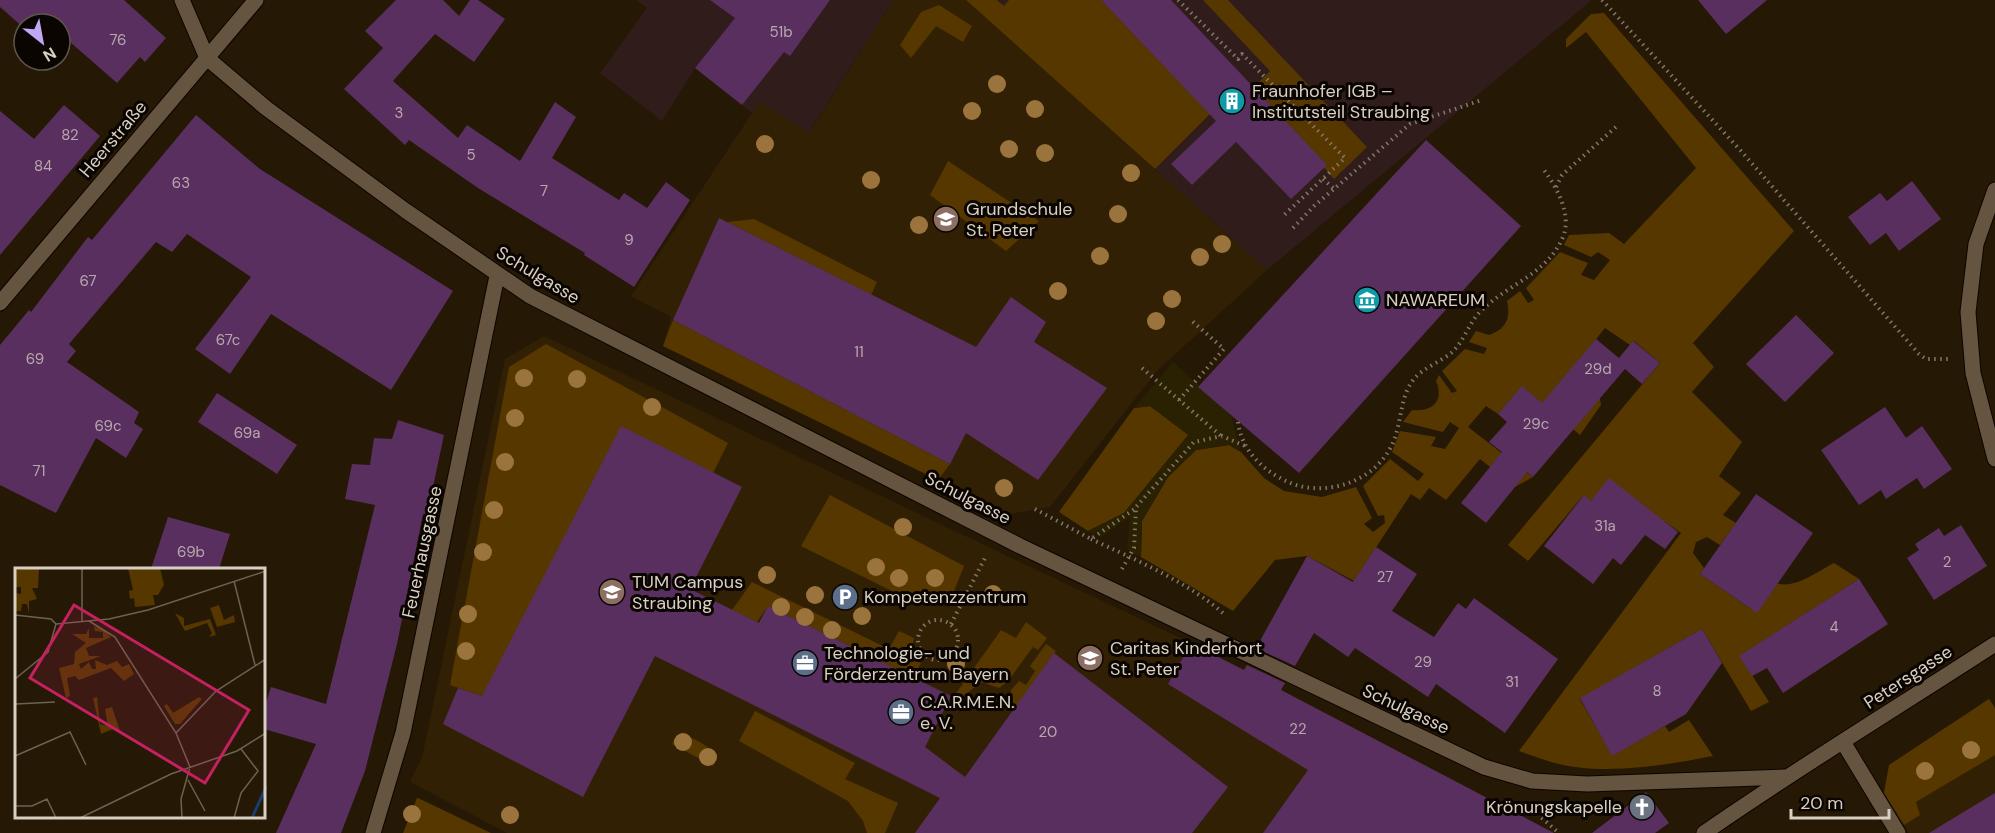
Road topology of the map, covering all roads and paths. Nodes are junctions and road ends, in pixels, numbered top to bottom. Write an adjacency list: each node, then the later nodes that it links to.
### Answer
1 (182, 0): 5 (street)
2 (256, 0): 5 (street, Heerstraße)
3 (1178, 0): 9 (path)
4 (1602, 0): 18 (path)
5 (207, 58): 15 (street, Schulgasse); 16 (street, Heerstraße)
6 (1482, 100): 11 (path)
7 (1617, 126): 10 (path)
8 (1544, 170): 10 (path)
9 (1323, 179): 11 (path); 13 (path)
10 (1556, 187): 23 (path)
11 (1334, 189): 14 (path)
12 (1995, 190): 18 (street)
13 (1282, 218)
14 (1293, 228)
15 (497, 276): 27 (street, Schulgasse); 33 (street, Feuerhausgasse)
16 (0, 303)
17 (1192, 321): 20 (path)
18 (1972, 359): 24 (street)
19 (1142, 368): 20 (path)
20 (1179, 400): 22 (path)
21 (1238, 422): 23 (path)
22 (1222, 436): 23 (path); 25 (path)
23 (1246, 446)
24 (1995, 459)
25 (1136, 507): 26 (path); 28 (path)
26 (1035, 509)
27 (998, 534): 28 (street, Schulgasse); 29 (path)
28 (1111, 590): 32 (street, Schulgasse)
29 (951, 624): 29 (path)
30 (1995, 644): 31 (street, Petersgasse)
31 (1843, 742): 32 (street, Petersgasse); 35 (street)
32 (1784, 777): 34 (street, Petersgasse)
33 (373, 833)
34 (1704, 833)
35 (1898, 833)

